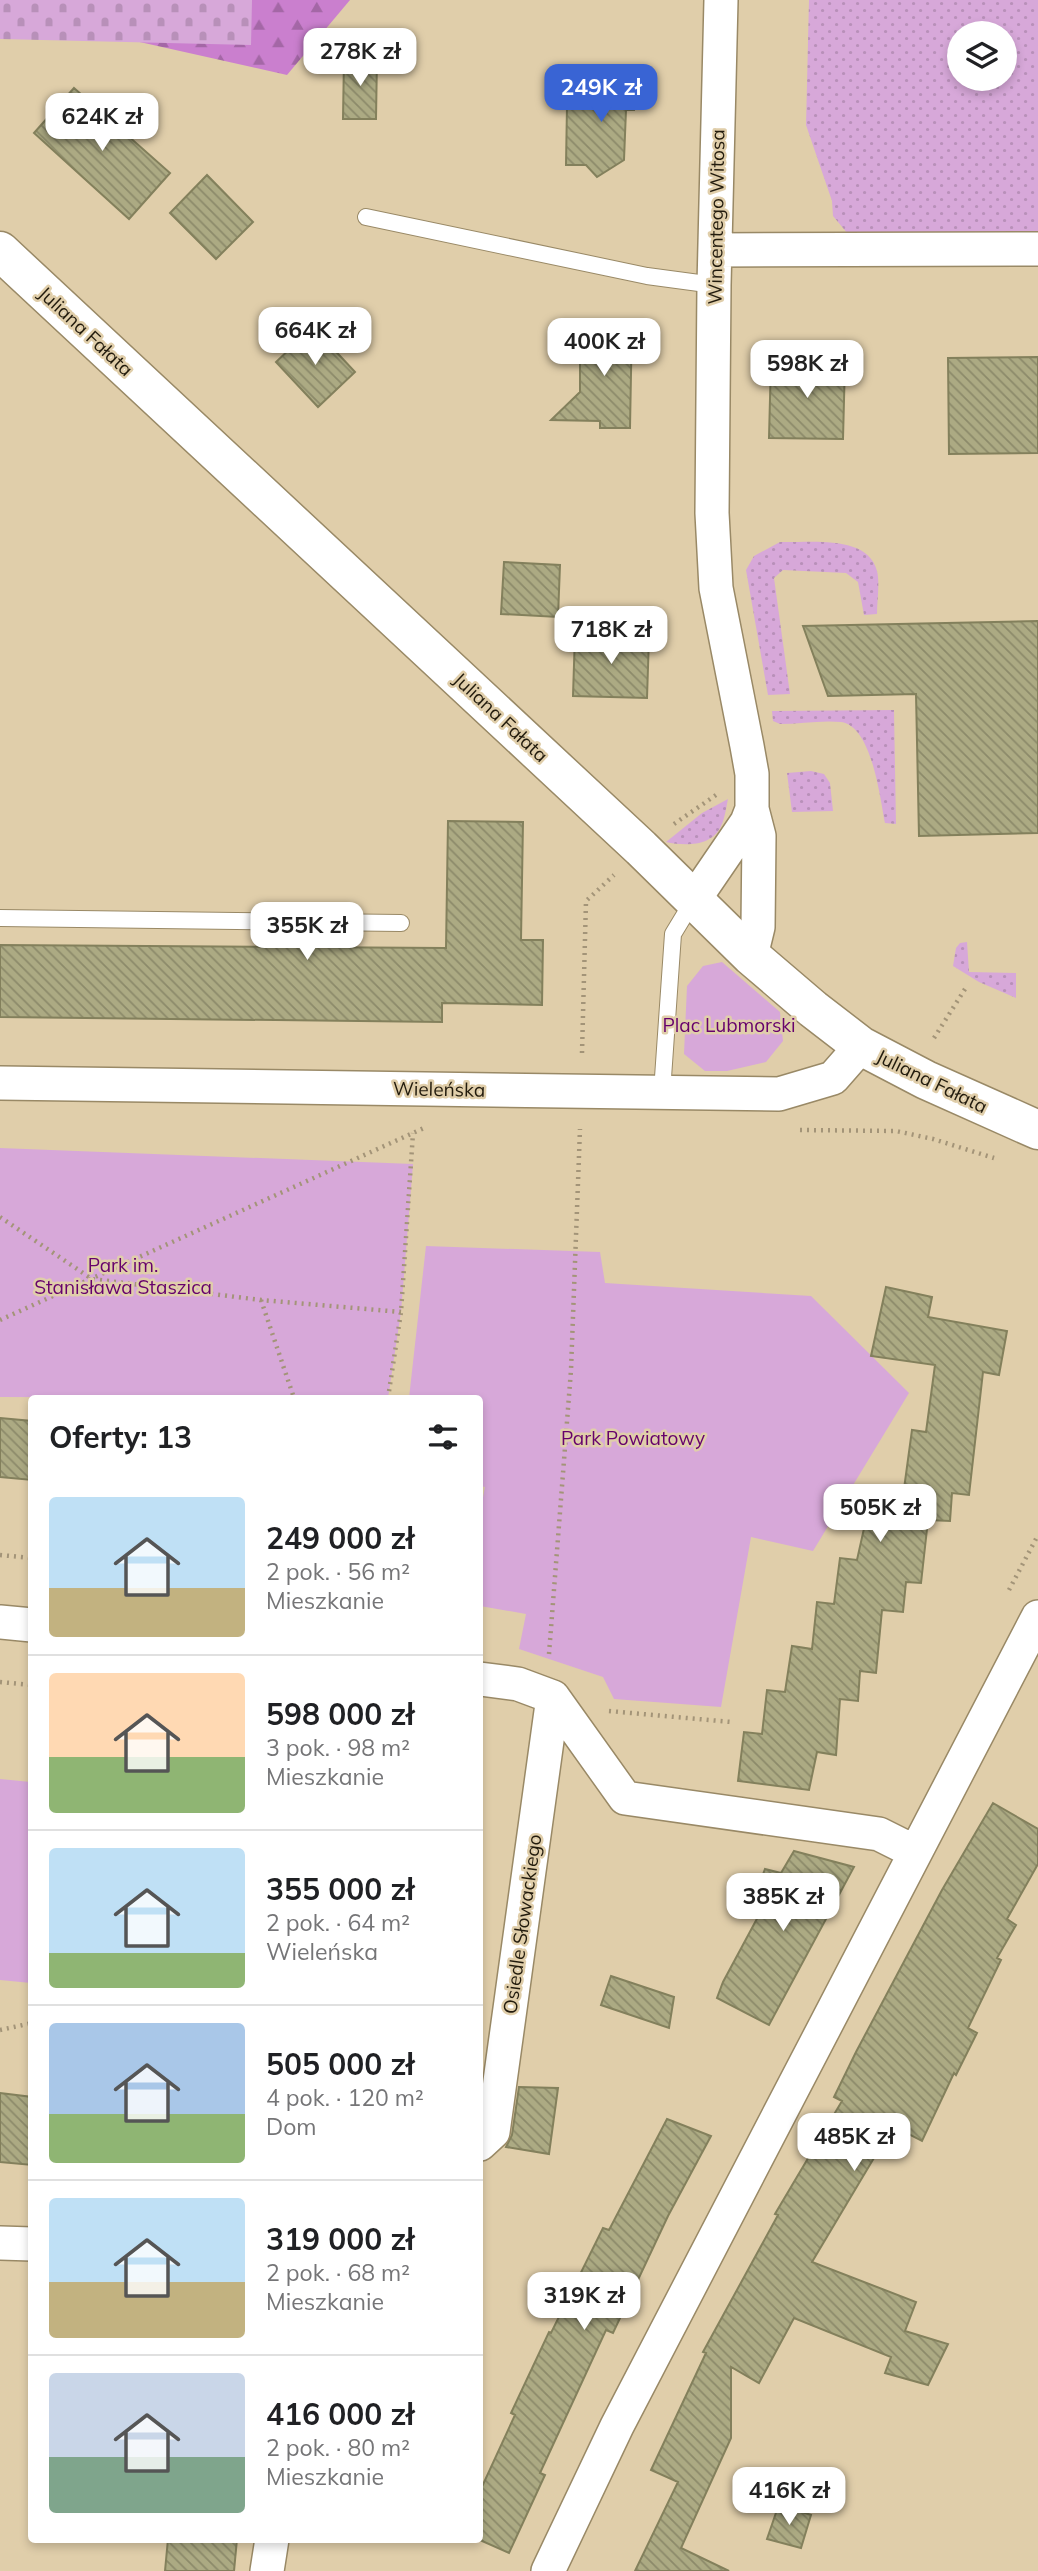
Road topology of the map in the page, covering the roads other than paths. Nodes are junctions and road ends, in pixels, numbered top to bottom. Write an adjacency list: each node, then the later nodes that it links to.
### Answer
1 (721, 0): 4 (street, Wincentego Witosa)
2 (366, 217): 6 (lane)
3 (1038, 249): 4 (street)
4 (715, 250): 6 (street, Wincentego Witosa)
5 (0, 251): 8 (main road, Juliana Fałata)
6 (714, 285): 7 (street, Wincentego Witosa)
7 (752, 809): 8 (street); 11 (street, Wincentego Witosa)
8 (693, 901): 11 (main road, Juliana Fałata); 14 (lane)
9 (0, 918): 10 (lane)
10 (401, 923)
11 (751, 956): 12 (main road, Juliana Fałata)
12 (861, 1046): 14 (street, Wieleńska); 15 (main road, Juliana Fałata)
13 (0, 1083): 14 (street, Wieleńska)
14 (662, 1091)
15 (1038, 1130)
16 (1038, 1617): 21 (street)
17 (0, 1622): 18 (street)
18 (28, 1625)
19 (483, 1679): 20 (street)
20 (559, 1707): 21 (street); 22 (street, Osiedle Słowackiego)
21 (915, 1852): 27 (street)
22 (483, 2141)
23 (0, 2243): 24 (street)
24 (28, 2244)
25 (271, 2543): 26 (street)
26 (267, 2571)
27 (548, 2571)

